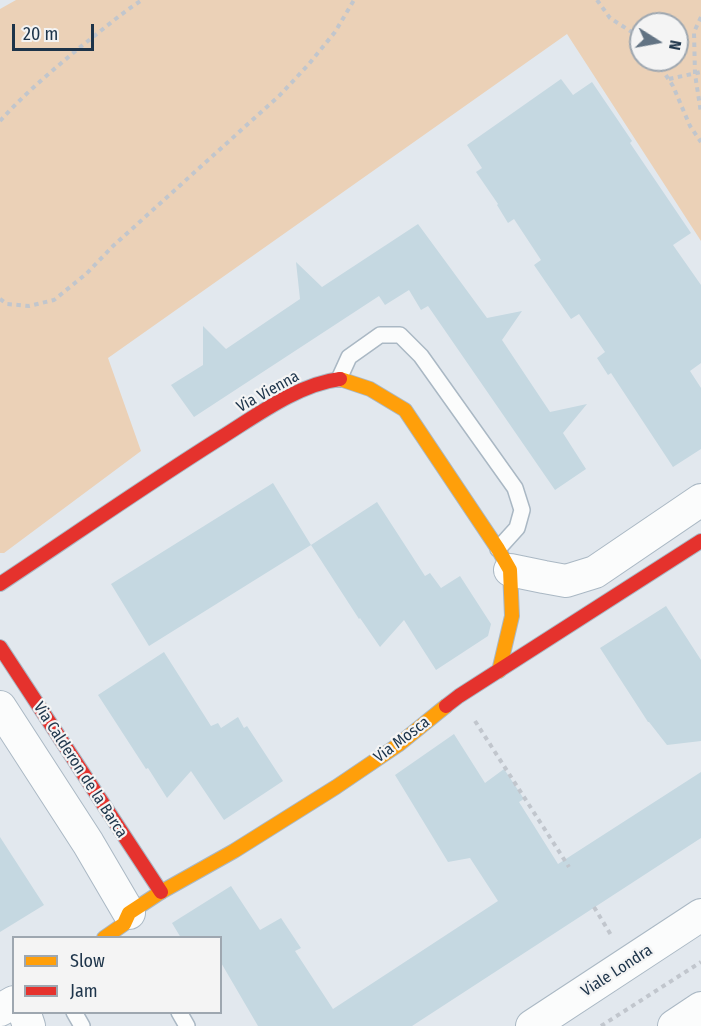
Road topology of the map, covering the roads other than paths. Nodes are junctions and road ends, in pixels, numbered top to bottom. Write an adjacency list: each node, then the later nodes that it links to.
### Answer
1 (339, 379): 4 (street); 4 (lane); 5 (street, Via Vienna)
2 (701, 500): 4 (street)
3 (698, 549): 7 (street, Via Mosca)
4 (504, 559): 7 (street)
5 (0, 585)
6 (0, 647): 9 (street, Via Calderon de la Barca)
7 (499, 671): 9 (street, Via Mosca)
8 (0, 707): 11 (street, Via Calderon de la Barca)
9 (161, 892): 11 (street, Via Mosca)
10 (701, 915): 14 (street, Viale Londra)
11 (129, 925): 12 (street, Via Mosca)
12 (108, 936)
13 (701, 1008): 15 (street)
14 (532, 1026)
15 (674, 1026)

